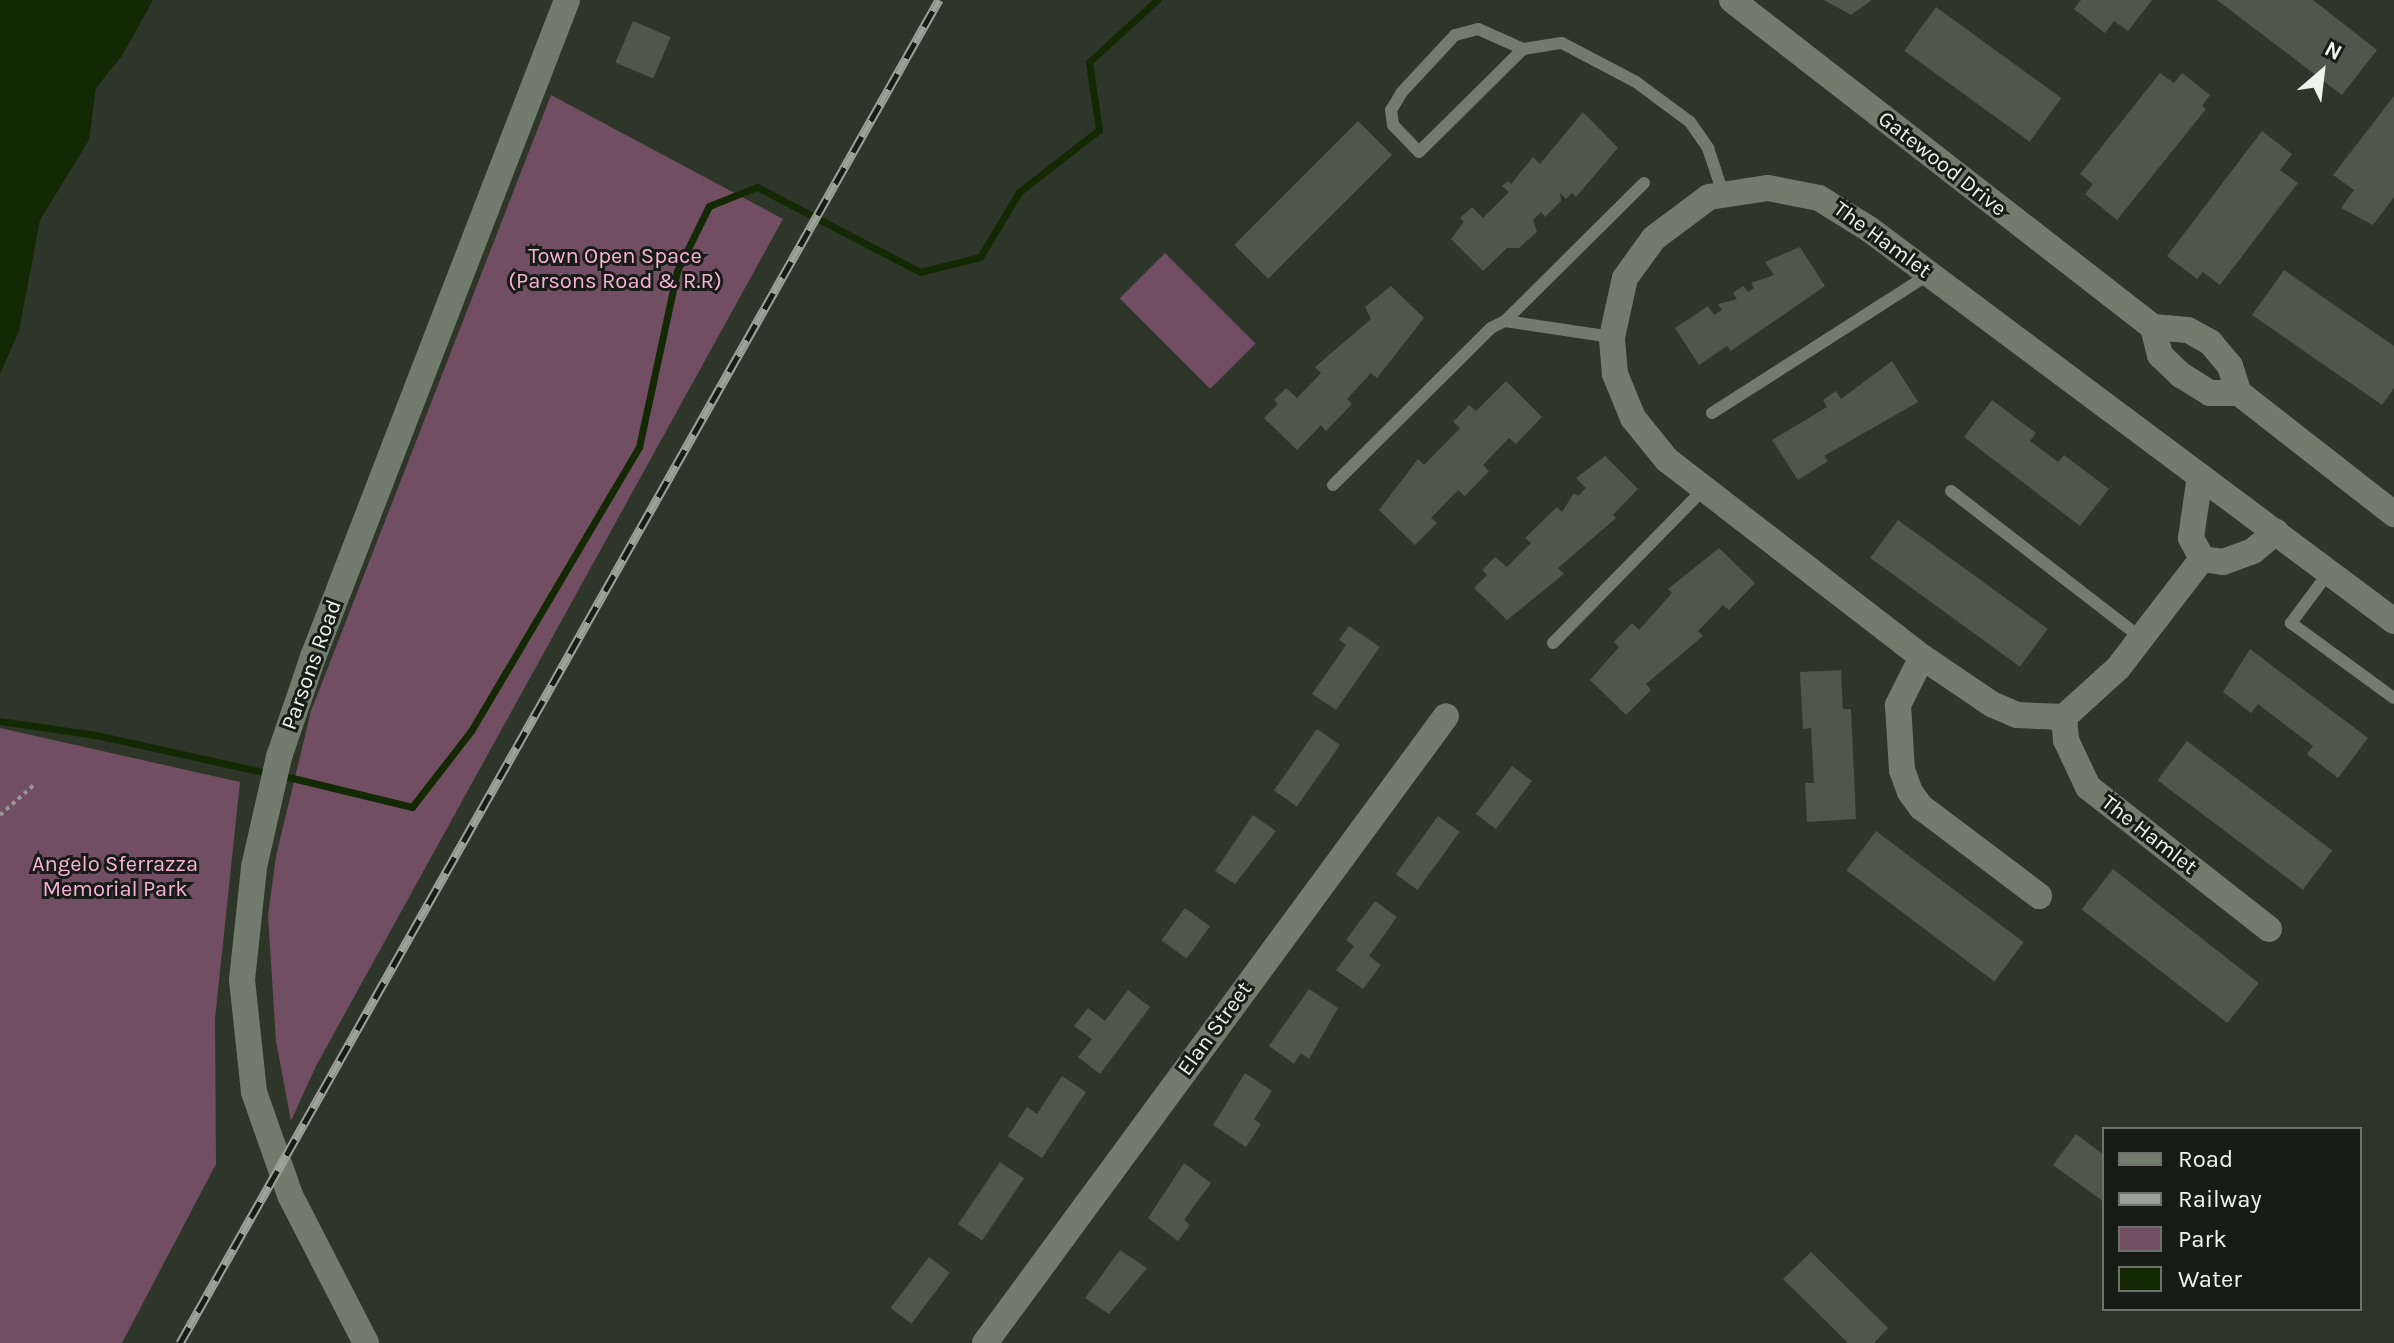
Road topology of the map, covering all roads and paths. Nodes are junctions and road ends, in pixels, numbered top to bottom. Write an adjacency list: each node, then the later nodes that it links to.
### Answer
1 (567, 0): 31 (street, Parsons Road)
2 (1732, 0): 8 (street, Gatewood Drive)
3 (1523, 49): 3 (lane); 5 (lane)
4 (1644, 183): 7 (lane)
5 (1723, 193): 6 (street, The Hamlet); 9 (street, The Hamlet)
6 (1929, 274): 11 (lane); 12 (street, The Hamlet)
7 (1505, 321): 9 (lane); 13 (lane)
8 (2153, 327): 10 (street, Gatewood Drive); 10 (street, Gatewood Drive)
9 (1612, 337): 14 (street, The Hamlet)
10 (2239, 393): 16 (street, Gatewood Drive)
11 (1712, 413)
12 (2200, 476): 17 (street, The Hamlet); 18 (street)
13 (1333, 485)
14 (1705, 488): 22 (lane); 23 (street, The Hamlet)
15 (1951, 491): 21 (lane)
16 (2394, 514)
17 (2276, 532): 18 (street); 19 (street, The Hamlet)
18 (2202, 559): 21 (street)
19 (2329, 572): 20 (street, The Hamlet); 24 (lane)
20 (2394, 621)
21 (2141, 638): 26 (street)
22 (1553, 643)
23 (1922, 657): 26 (street, The Hamlet); 29 (street)
24 (2394, 698)
25 (1446, 716): 32 (street, Elan Street)
26 (2064, 717): 30 (street, The Hamlet)
27 (35, 784): 28 (path)
28 (0, 815)
29 (2039, 896)
30 (2269, 929)
31 (366, 1343)
32 (985, 1343)

